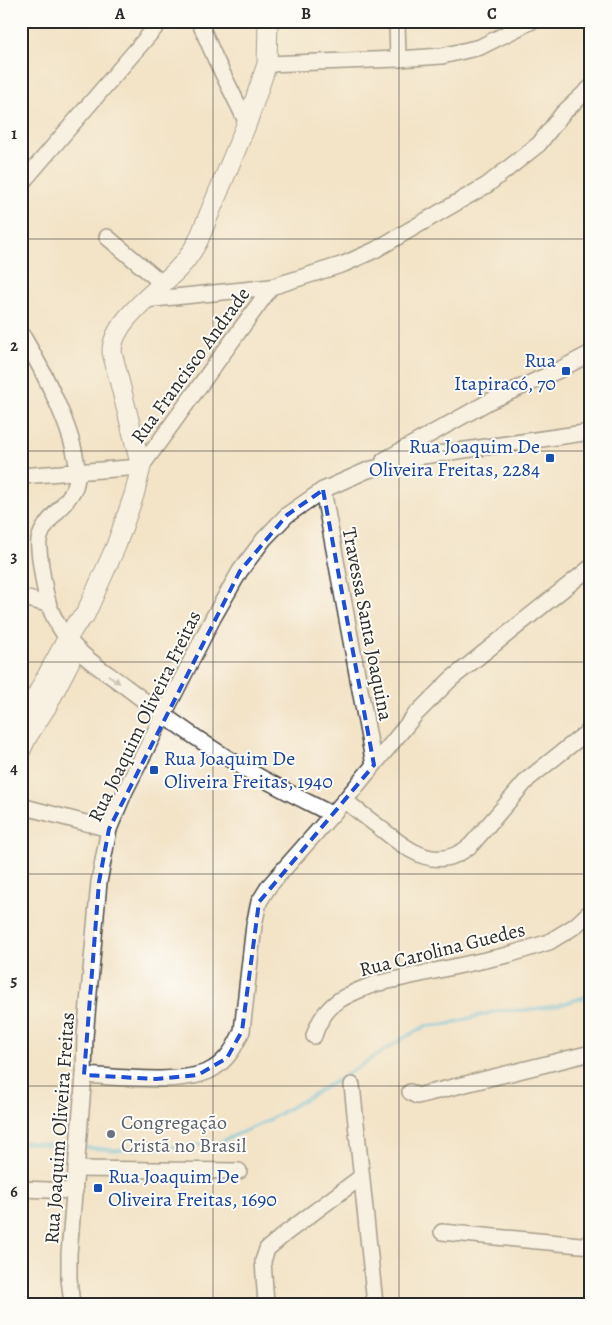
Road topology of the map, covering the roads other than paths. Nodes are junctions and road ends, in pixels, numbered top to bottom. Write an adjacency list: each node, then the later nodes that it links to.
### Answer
1 (161, 21): 10 (street)
2 (199, 21): 9 (street)
3 (268, 21): 7 (main road)
4 (397, 21): 6 (street)
5 (532, 21): 6 (street)
6 (398, 60): 7 (street)
7 (267, 64): 9 (main road)
8 (591, 87): 13 (street)
9 (247, 123): 12 (main road)
10 (21, 184)
11 (107, 237): 12 (street)
12 (162, 284): 14 (main road)
13 (271, 287): 14 (street); 18 (street, Rua Francisco Andrade)
14 (145, 300): 18 (main road)
15 (21, 333): 20 (street)
16 (591, 353): 19 (street)
17 (591, 432): 19 (street, Rua Joaquim Oliveira Freitas)
18 (141, 467): 20 (street); 26 (main road)
19 (368, 470): 22 (street, Rua Joaquim Oliveira Freitas)
20 (78, 473): 21 (street); 25 (street)
21 (21, 476)
22 (323, 490): 28 (street, Rua Joaquim Oliveira Freitas); 32 (street, Travessa Santa Joaquina)
23 (591, 567): 32 (street)
24 (21, 597): 25 (street)
25 (48, 604): 26 (street)
26 (72, 644): 27 (main road); 28 (street, one-way to 28)
27 (34, 701): 29 (main road); 31 (main road)
28 (163, 716): 35 (street); 36 (street, Rua Joaquim Oliveira Freitas)
29 (21, 724)
30 (591, 729): 33 (street)
31 (21, 750)
32 (374, 765): 33 (street)
33 (345, 800): 35 (street)
34 (21, 806): 36 (street)
35 (331, 814): 40 (street)
36 (109, 829): 40 (street, Rua Joaquim Oliveira Freitas)
37 (591, 911): 38 (street, Rua Carolina Guedes)
38 (314, 1036)
39 (591, 1053): 42 (street)
40 (84, 1076): 43 (street, Rua Joaquim Oliveira Freitas)
41 (352, 1085): 45 (street)
42 (410, 1092)
43 (77, 1163): 44 (street); 47 (street, Rua Joaquim Oliveira Freitas)
44 (239, 1171)
45 (360, 1177): 51 (street); 52 (street)
46 (21, 1189): 47 (street)
47 (74, 1190): 50 (street, Rua Joaquim Oliveira Freitas)
48 (442, 1232): 49 (street)
49 (591, 1246)
50 (72, 1304)
51 (266, 1304)
52 (375, 1304)

